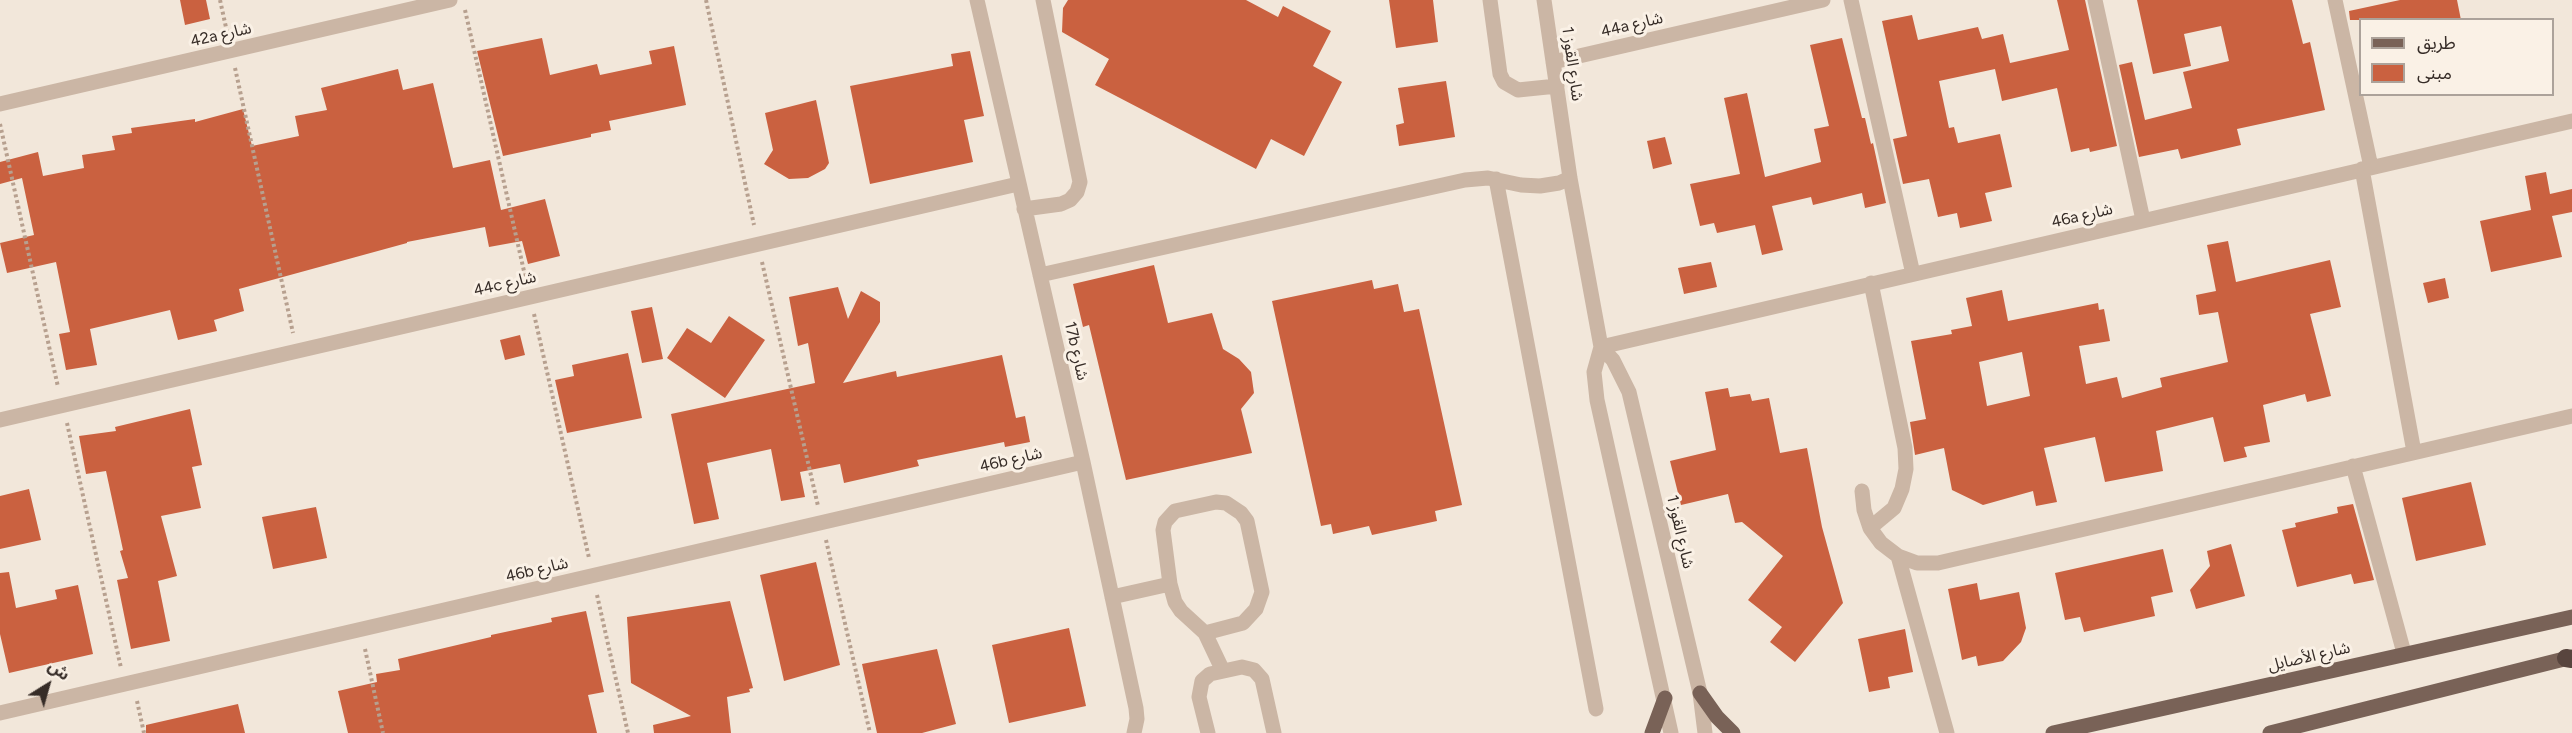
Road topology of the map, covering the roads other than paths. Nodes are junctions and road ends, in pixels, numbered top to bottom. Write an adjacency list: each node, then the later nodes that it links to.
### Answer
1 (450, 0): 12 (street, 42a شارع)
2 (1043, 0): 18 (street)
3 (1490, 0): 11 (street)
4 (1544, 0): 10 (street, شارع القوز 1)
5 (1824, 0): 10 (street, 44a شارع)
6 (1851, 0): 20 (street)
7 (2095, 0): 19 (street)
8 (2335, 0): 14 (street)
9 (976, 1): 17 (street, 17b شارع)
10 (1553, 62): 11 (street, شارع القوز 1)
11 (1557, 86): 15 (street, شارع القوز 1)
12 (0, 104)
13 (2572, 121): 14 (street, 46a شارع)
14 (2366, 168): 19 (street, 46a شارع); 26 (street)
15 (1570, 178): 16 (street); 23 (street, شارع القوز 1)
16 (1496, 179): 21 (street); 41 (street)
17 (1018, 184): 18 (street, 17b شارع); 25 (street, 44c شارع)
18 (1024, 209): 21 (street, 17b شارع)
19 (2143, 220): 20 (street, 46a شارع)
20 (1913, 274): 22 (street, 46a شارع)
21 (1040, 275): 27 (street, 17b شارع)
22 (1871, 284): 23 (street, 46a شارع); 30 (street)
23 (1600, 347): 39 (street, شارع القوز 1); 40 (street, شارع القوز 1)
24 (2572, 416): 26 (street)
25 (0, 420)
26 (2414, 452): 28 (street)
27 (1083, 462): 33 (street, 17b شارع); 42 (street, 46b شارع)
28 (2353, 466): 31 (street); 36 (street)
29 (1862, 491): 30 (street)
30 (1870, 528): 31 (street)
31 (1898, 556): 50 (street)
32 (1170, 584): 33 (street); 35 (street); 35 (street)
33 (1112, 597): 43 (street, 17b شارع)
34 (2568, 615): 36 (main road, شارع الأصايل)
35 (1205, 633): 38 (street)
36 (2404, 653): 51 (main road, شارع الأصايل)
37 (2571, 660): 52 (main road)
38 (1223, 671): 44 (street); 45 (street)
39 (1700, 693): 48 (street, شارع القوز 1); 49 (main road)
40 (1665, 698): 46 (main road); 47 (street, شارع القوز 1)
41 (1596, 709)
42 (0, 713)
43 (1134, 733)
44 (1208, 733)
45 (1274, 733)
46 (1652, 733)
47 (1671, 733)
48 (1705, 733)
49 (1733, 733)
50 (1947, 733)
51 (2053, 733)
52 (2270, 733)

